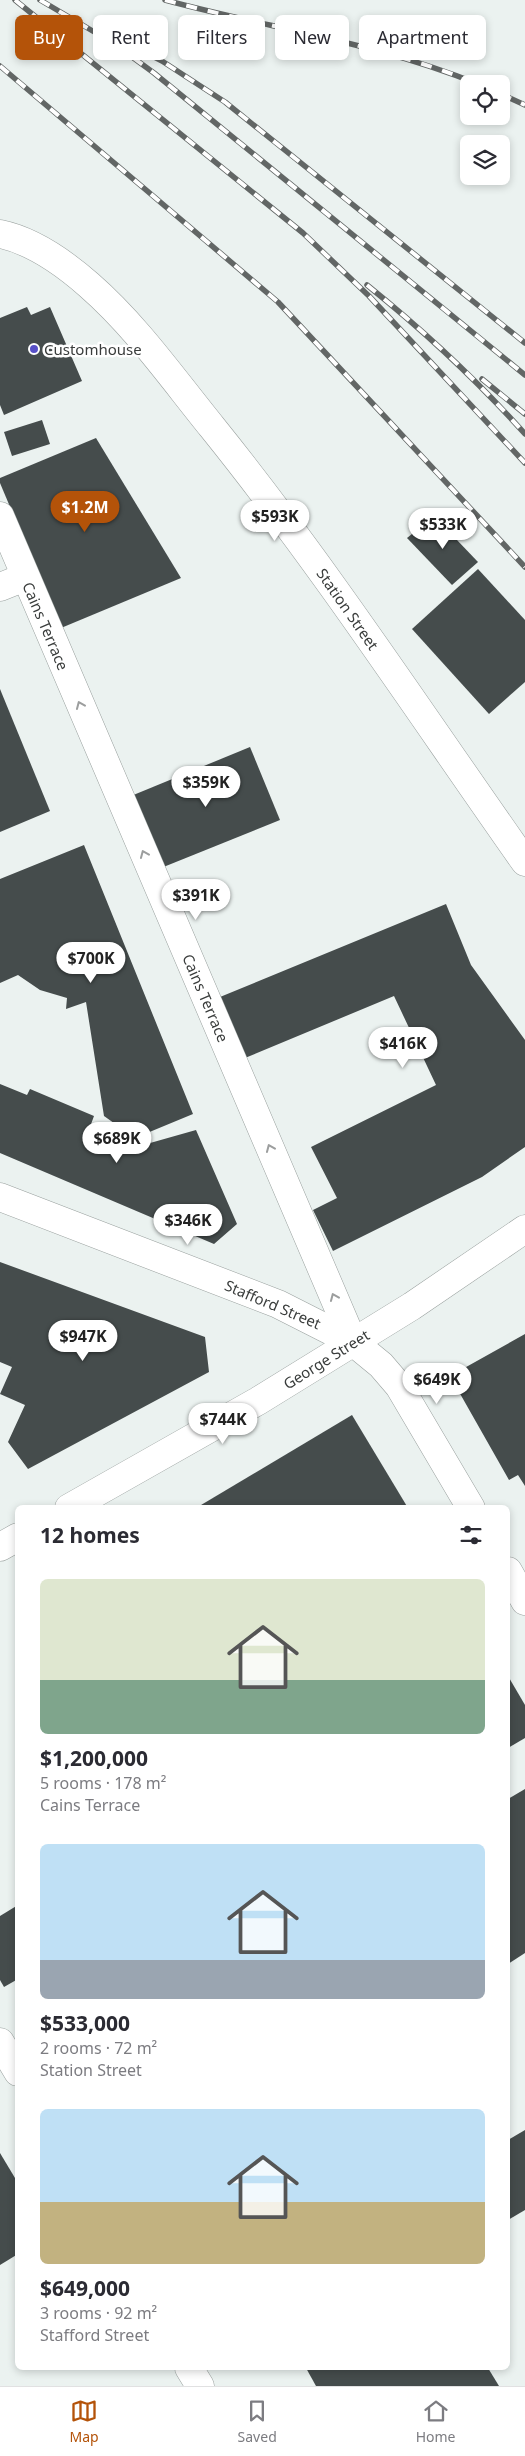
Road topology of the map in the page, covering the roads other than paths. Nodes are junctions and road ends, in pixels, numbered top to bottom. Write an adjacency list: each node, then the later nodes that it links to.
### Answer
1 (0, 234): 4 (street, Station Street)
2 (0, 516): 3 (street, Cains Terrace)
3 (12, 582): 7 (street, Cains Terrace, one-way to 3)
4 (525, 862)
5 (0, 1197): 7 (street, Stafford Street)
6 (525, 1229): 7 (street, George Street)
7 (353, 1342): 8 (street, George Street); 9 (street, Stafford Street)
8 (74, 1505)
9 (469, 1505)
10 (15, 1539): 11 (street)
11 (0, 1547)
12 (510, 1574): 13 (street)
13 (525, 1601)
14 (0, 2042): 15 (street)
15 (15, 2067)
16 (190, 2370): 17 (street)
17 (200, 2386)

